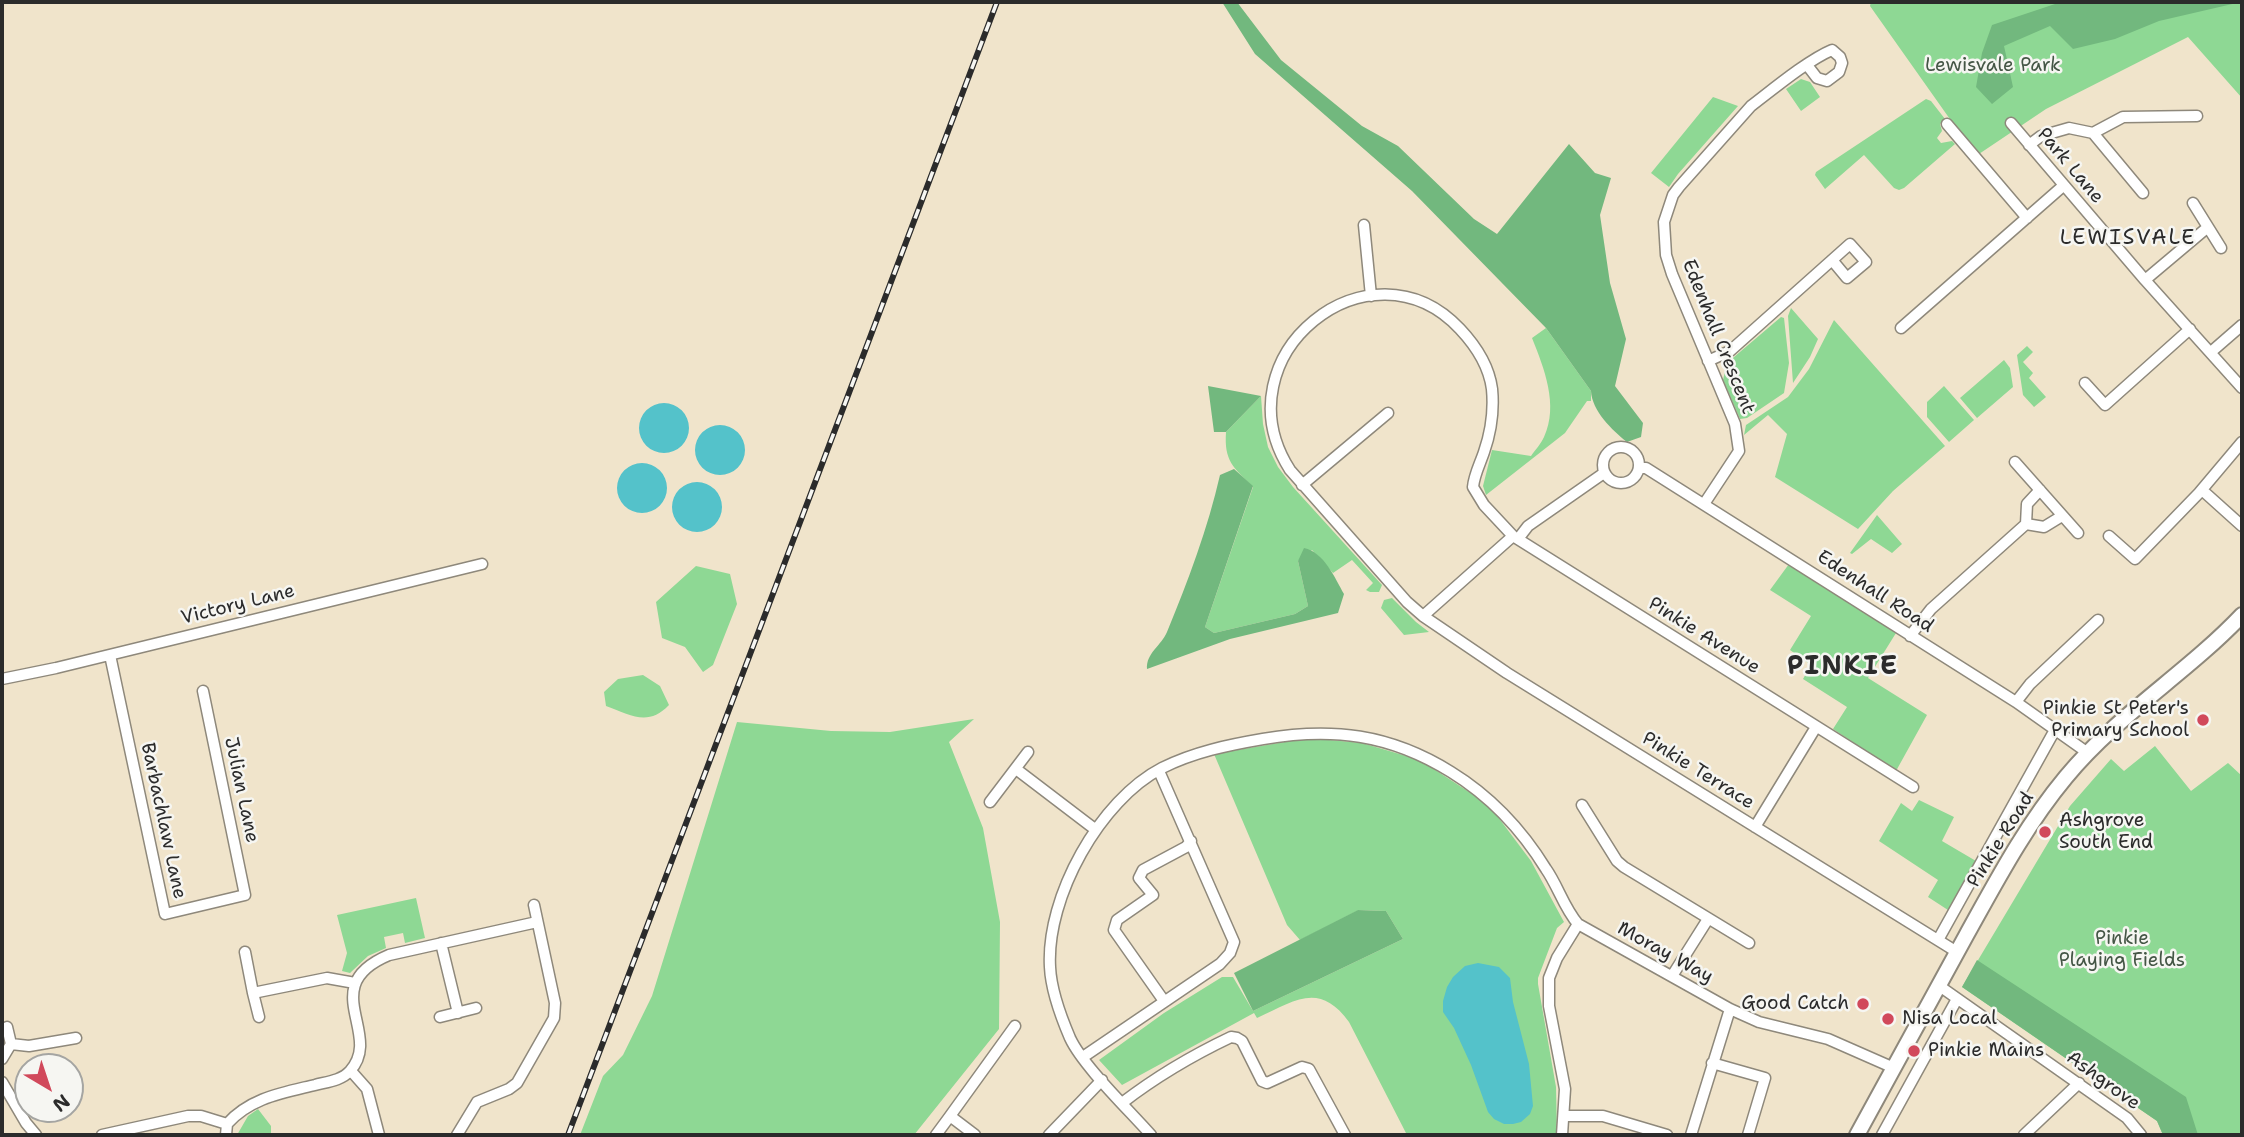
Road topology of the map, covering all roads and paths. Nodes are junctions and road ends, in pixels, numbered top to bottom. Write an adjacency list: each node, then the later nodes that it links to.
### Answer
1 (1807, 65): 21 (street, Edenhall Crescent)
2 (2197, 116): 5 (street)
3 (2011, 124): 6 (street, Park Lane)
4 (1948, 130): 10 (street)
5 (2093, 133): 6 (street); 8 (street)
6 (2029, 145): 7 (street, Park Lane)
7 (2063, 186): 10 (street); 15 (street, Park Lane)
8 (2143, 193)
9 (2193, 203): 12 (street)
10 (2027, 218): 18 (street)
11 (1364, 225): 16 (street)
12 (2208, 227): 13 (street); 15 (street)
13 (2221, 248)
14 (1832, 260): 21 (street)
15 (2145, 280): 19 (street, Park Lane)
16 (1371, 296): 29 (street, Pinkie Terrace); 38 (street, Pinkie Avenue)
17 (2242, 326): 20 (street)
18 (1901, 328)
19 (2190, 329): 20 (street, Park Lane); 22 (street)
20 (2211, 352): 23 (street, Park Lane)
21 (1708, 360): 32 (street, Edenhall Crescent)
22 (2085, 383)
23 (2242, 388)
24 (1388, 413): 29 (street)
25 (2242, 442): 30 (street)
26 (2015, 462): 31 (street)
27 (1639, 468): 28 (street); 28 (street, Edenhall Road); 32 (street, Edenhall Road)
28 (1604, 473): 38 (street)
29 (1302, 485): 41 (street, Pinkie Terrace)
30 (2202, 489): 35 (street); 37 (street)
31 (2040, 490): 33 (street); 34 (street)
32 (1704, 504): 43 (street, Edenhall Road)
33 (2062, 516): 34 (street); 36 (street)
34 (2026, 524): 43 (street)
35 (2242, 526)
36 (2078, 533)
37 (2109, 536)
38 (1515, 537): 41 (street); 48 (street, Pinkie Avenue)
39 (482, 564): 44 (street, Victory Lane)
40 (2242, 615): 51 (main road, Pinkie Road)
41 (1423, 616): 57 (street, Pinkie Terrace)
42 (2098, 620): 47 (street)
43 (1910, 636): 47 (street, Edenhall Road)
44 (110, 655): 45 (street, Victory Lane); 60 (street, Barbachlaw Lane)
45 (2, 679)
46 (203, 691): 60 (street, Julian Lane)
47 (2016, 702): 49 (street, Edenhall Road)
48 (1816, 727): 54 (street, Pinkie Avenue); 57 (street)
49 (2056, 728): 51 (street, Edenhall Road); 65 (street, Pinkie Road)
50 (1028, 752): 52 (street)
51 (2088, 753): 69 (main road, Pinkie Road)
52 (1016, 769): 55 (street); 58 (street)
53 (1159, 771): 58 (street); 59 (street); 64 (street)
54 (1913, 787)
55 (990, 802)
56 (1582, 805): 62 (street)
57 (1755, 827): 65 (street, Pinkie Terrace)
58 (1096, 830): 85 (street)
59 (1191, 841): 75 (street); 75 (street)
60 (245, 895)
61 (534, 905): 63 (street)
62 (1708, 919): 67 (street); 70 (street)
63 (537, 922): 66 (street); 101 (street)
64 (1578, 924): 70 (street, Moray Way); 95 (street)
65 (1938, 940): 69 (street, Pinkie Terrace)
66 (441, 943): 71 (street); 78 (street)
67 (1749, 943)
68 (245, 952): 73 (street)
69 (1957, 952): 72 (main road, Pinkie Road)
70 (1672, 976): 77 (street, Moray Way)
71 (355, 983): 73 (street); 89 (street)
72 (1938, 985): 74 (street, Ashgrove); 88 (main road, Pinkie Road)
73 (253, 993): 79 (street)
74 (1957, 999): 92 (street, Ashgrove); 112 (street)
75 (1164, 1001): 85 (street)
76 (476, 1009): 78 (street)
77 (1730, 1009): 87 (street); 88 (street, Moray Way)
78 (458, 1013): 80 (street)
79 (259, 1017)
80 (440, 1017)
81 (1015, 1026): 94 (street)
82 (7, 1027): 84 (street)
83 (76, 1038): 84 (street)
84 (11, 1044): 86 (street)
85 (1083, 1057): 90 (street)
86 (2, 1059)
87 (1712, 1063): 109 (street); 110 (street)
88 (1894, 1068): 111 (main road, Pinkie Road)
89 (351, 1071): 96 (street); 100 (street)
90 (1102, 1080): 93 (street); 104 (street)
91 (2, 1082): 97 (street)
92 (2079, 1083): 113 (street); 114 (street, Ashgrove)
93 (1122, 1103): 105 (street); 106 (street)
94 (950, 1116): 102 (street); 103 (street)
95 (1565, 1116): 107 (street); 108 (street)
96 (227, 1124): 98 (street); 99 (street)
97 (36, 1135)
98 (102, 1135)
99 (226, 1135)
100 (379, 1135)
101 (457, 1135)
102 (936, 1135)
103 (975, 1135)
104 (1049, 1135)
105 (1151, 1135)
106 (1345, 1135)
107 (1562, 1135)
108 (1667, 1135)
109 (1691, 1135)
110 (1748, 1135)
111 (1857, 1135)
112 (1882, 1135)
113 (2024, 1135)
114 (2141, 1135)

